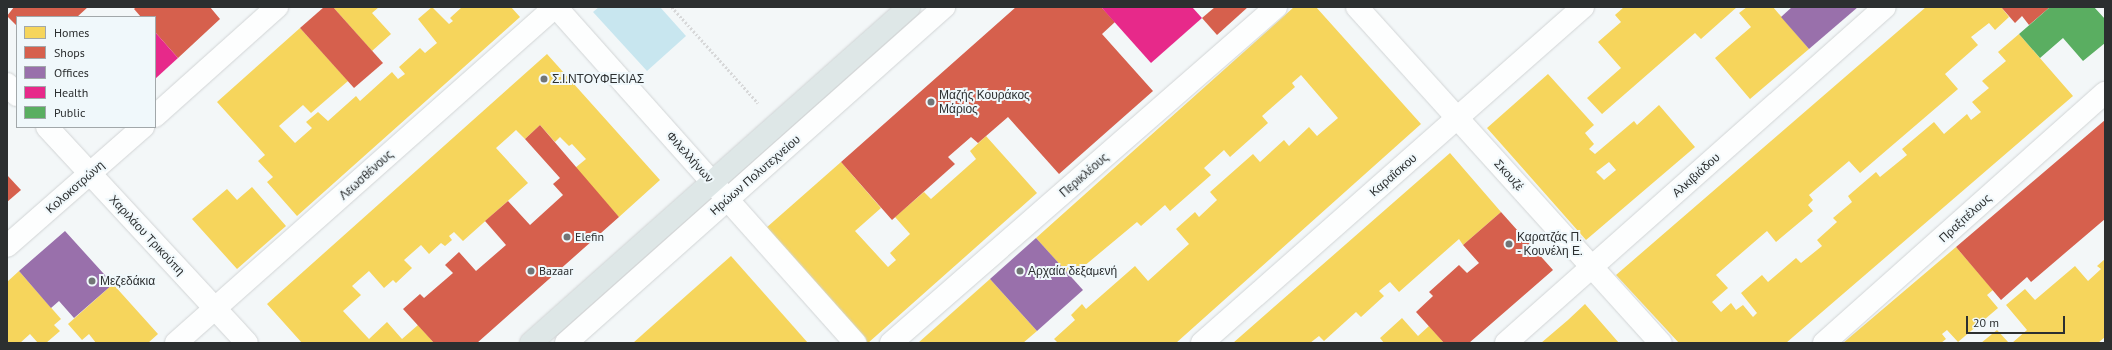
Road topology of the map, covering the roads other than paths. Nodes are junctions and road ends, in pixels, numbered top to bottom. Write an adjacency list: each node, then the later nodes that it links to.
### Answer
1 (277, 7): 12 (street)
2 (556, 7): 17 (street, Φιλελλήνων); 21 (street, Λεωσθένους)
3 (909, 7): 17 (main road, Ηρώων Πολυτεχνείου)
4 (944, 7): 18 (street, Ηρώων Πολυτεχνείου)
5 (1276, 7): 27 (street, Περικλέους)
6 (1357, 7): 13 (street, Σκουζέ)
7 (1583, 7): 13 (street, Καραΐσκου)
8 (1885, 7): 20 (street, Αλκιβιάδου)
9 (7, 84): 10 (street)
10 (16, 94)
11 (2105, 94): 31 (street, Πραξιτέλους)
12 (156, 115)
13 (1457, 118): 20 (street, Σκουζέ); 28 (street, Καραΐσκου)
14 (48, 128): 16 (street, Χαριλάου Τρικούπη)
15 (142, 128): 16 (street, Κολοκοτρώνη)
16 (91, 174): 19 (street, Κολοκοτρώνη); 21 (street, Χαριλάου Τρικούπη)
17 (712, 181): 18 (street, Φιλελλήνων); 24 (main road, Ηρώων Πολυτεχνείου)
18 (727, 199): 25 (street, Ηρώων Πολυτεχνείου); 26 (street, Φιλελλήνων)
19 (7, 246)
20 (1592, 267): 29 (street, Αλκιβιάδου); 30 (street, Σκουζέ)
21 (215, 308): 22 (street, Λεωσθένους); 23 (street, Χαριλάου Τρικούπη)
22 (176, 343)
23 (248, 343)
24 (531, 343)
25 (566, 343)
26 (855, 343)
27 (891, 343)
28 (1202, 343)
29 (1506, 343)
30 (1660, 343)
31 (1824, 343)

